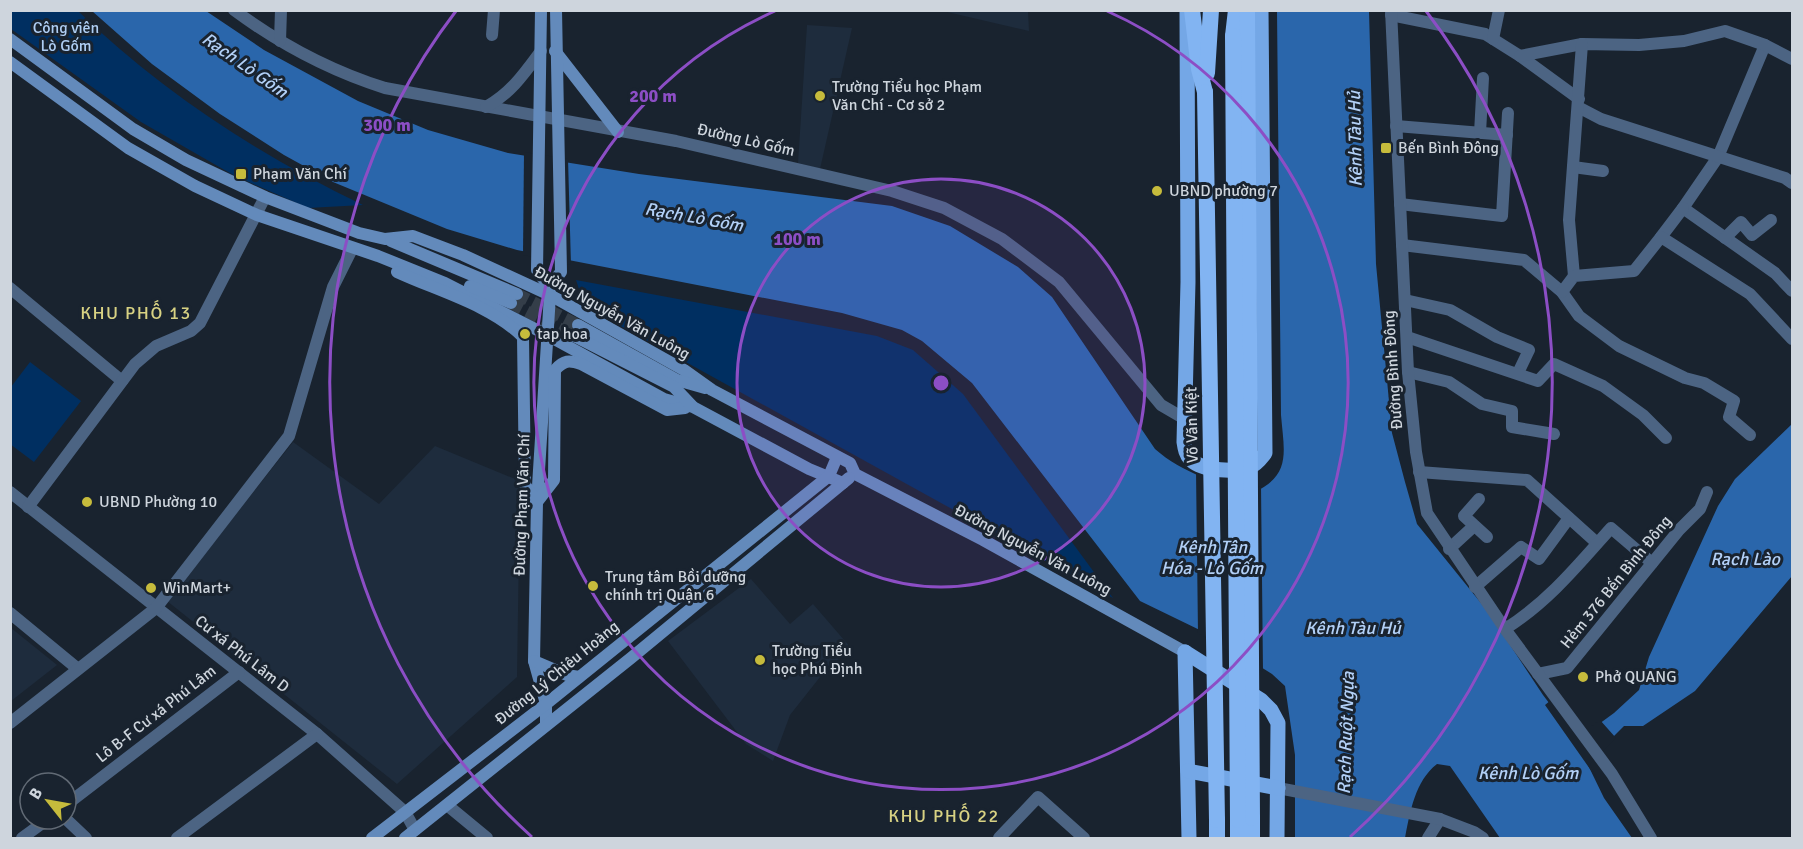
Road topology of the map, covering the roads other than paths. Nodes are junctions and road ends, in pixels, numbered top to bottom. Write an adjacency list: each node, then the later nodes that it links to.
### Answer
1 (234, 10): 16 (street, Đường Lò Gốm)
2 (281, 10): 16 (street)
3 (494, 10): 14 (street)
4 (541, 10): 20 (main road)
5 (556, 10): 21 (main road)
6 (1187, 10): 65 (main road, Võ Văn Kiệt)
7 (1192, 10): 26 (highway)
8 (1211, 10): 26 (highway, Võ Văn Kiệt)
9 (1236, 10): 104 (highway, bridge)
10 (1247, 10): 104 (highway, bridge)
11 (1261, 10): 65 (main road, Võ Văn Kiệt)
12 (1499, 10): 15 (street)
13 (1391, 13): 15 (street); 32 (street, Đường Bình Đông)
14 (492, 35)
15 (1493, 39): 22 (street)
16 (280, 41): 28 (street, Đường Lò Gốm)
17 (12, 42): 40 (main road, Đường Nguyễn Văn Luông)
18 (1582, 44): 19 (street); 22 (street); 27 (street)
19 (1765, 45): 23 (street); 36 (street)
20 (540, 51): 28 (street); 30 (main road)
21 (555, 51): 31 (main road); 33 (main road)
22 (1520, 56): 27 (street)
23 (1792, 59)
24 (10, 62): 43 (main road)
25 (1483, 78): 34 (street)
26 (1205, 92): 114 (highway, Võ Văn Kiệt, bridge)
27 (1578, 103): 36 (street); 37 (street)
28 (486, 107): 30 (street, Đường Lò Gốm)
29 (1508, 113): 35 (street)
30 (539, 117): 31 (street, Đường Lò Gốm); 53 (main road)
31 (559, 121): 33 (street, Đường Lò Gốm); 53 (main road)
32 (1396, 126): 34 (street); 41 (street, Đường Bình Đông)
33 (618, 132): 65 (street, Đường Lò Gốm)
34 (1479, 133): 35 (street)
35 (1507, 135): 41 (street)
36 (1718, 157): 39 (street); 42 (street)
37 (1573, 167): 38 (street); 51 (street)
38 (1603, 171)
39 (1792, 183)
40 (265, 197): 43 (street); 47 (main road, Đường Nguyễn Văn Luông)
41 (1400, 204): 48 (street, Đường Bình Đông)
42 (1683, 208): 45 (street); 46 (street)
43 (257, 215): 49 (main road); 62 (street)
44 (1771, 220): 46 (street)
45 (1661, 237): 51 (street); 59 (street)
46 (1725, 238): 54 (street)
47 (385, 239): 50 (main road); 53 (main road, Đường Nguyễn Văn Luông)
48 (1402, 245): 55 (street); 56 (street, Đường Bình Đông)
49 (352, 249): 50 (main road); 86 (street)
50 (378, 256): 57 (main road); 77 (main road)
51 (1574, 276): 55 (street)
52 (10, 288): 62 (street)
53 (549, 291): 57 (main road, Đường Phạm Văn Chí); 63 (main road, Đường Nguyễn Văn Luông)
54 (1792, 291)
55 (1562, 292): 67 (street)
56 (1405, 300): 58 (street, Đường Bình Đông); 61 (street)
57 (548, 334): 64 (main road); 77 (main road, Đường Phạm Văn Chí)
58 (1407, 337): 60 (street, Đường Bình Đông); 61 (street)
59 (1792, 339)
60 (1408, 372): 66 (street); 70 (street, Đường Bình Đông)
61 (1518, 373): 68 (street)
62 (122, 381): 78 (street)
63 (712, 390): 64 (main road); 69 (main road, Đường Nguyễn Văn Luông)
64 (693, 407): 72 (main road); 77 (main road)
65 (1185, 419)
66 (1554, 434)
67 (1750, 435)
68 (1666, 438)
69 (837, 457): 71 (main road, Đường Nguyễn Văn Luông); 72 (main road, Đường Lý Chiêu Hoàng)
70 (1419, 472): 79 (street); 83 (street, Đường Bình Đông)
71 (855, 474): 73 (main road, Đường Lý Chiêu Hoàng); 89 (main road, Đường Nguyễn Văn Luông)
72 (829, 476): 73 (main road); 94 (main road, Đường Lý Chiêu Hoàng)
73 (843, 483): 97 (main road, Đường Lý Chiêu Hoàng)
74 (10, 492): 78 (street, Cư xá Phú Lâm D)
75 (1707, 492): 84 (street, Hẻm 376 Bến Bình Đông)
76 (1479, 499): 80 (street)
77 (537, 502): 90 (main road, Đường Phạm Văn Chí)
78 (28, 507): 86 (street, Cư xá Phú Lâm D)
79 (1569, 518): 82 (street); 85 (street)
80 (1474, 526): 81 (street); 83 (street)
81 (1487, 537)
82 (1597, 543): 84 (street); 88 (street)
83 (1449, 549): 85 (street, Đường Bình Đông)
84 (1652, 563): 93 (street, Hẻm 376 Bến Bình Đông)
85 (1475, 586): 88 (street, Đường Bình Đông)
86 (156, 608): 91 (street); 92 (street, Cư xá Phú Lâm D)
87 (10, 613): 91 (street)
88 (1505, 629): 93 (street, Đường Bình Đông)
89 (1185, 652): 99 (main road); 100 (main road)
90 (534, 661): 94 (main road); 95 (main road, Đường Phạm Văn Chí)
91 (78, 669): 96 (street)
92 (239, 672): 98 (street, Cư xá Phú Lâm D); 101 (street, Lô B-F Cư xá Phú Lâm)
93 (1538, 674): 120 (street, Đường Bình Đông)
94 (579, 677): 95 (main road, Đường Lý Chiêu Hoàng)
95 (546, 704): 97 (main road, Đường Phạm Văn Chí); 103 (main road, Đường Lý Chiêu Hoàng)
96 (10, 723)
97 (546, 723): 102 (main road, Đường Lý Chiêu Hoàng)
98 (317, 734): 103 (street, Cư xá Phú Lâm D); 107 (street)
99 (1188, 771): 100 (main road); 113 (main road)
100 (1284, 789): 105 (street); 117 (main road)
101 (78, 796)
102 (447, 805): 106 (main road, Đường Lý Chiêu Hoàng); 110 (street)
103 (405, 812): 106 (street, Cư xá Phú Lâm D); 108 (main road, Đường Lý Chiêu Hoàng)
104 (1245, 819): 115 (highway); 116 (highway)
105 (1440, 819): 118 (street); 119 (street)
106 (415, 830): 109 (main road, Đường Lý Chiêu Hoàng)
107 (177, 838)
108 (372, 838)
109 (405, 838)
110 (487, 838)
111 (999, 838): 112 (street)
112 (1084, 838)
113 (1189, 838)
114 (1217, 838)
115 (1238, 838)
116 (1252, 838)
117 (1277, 838)
118 (1428, 838)
119 (1483, 838)
120 (1651, 838)

